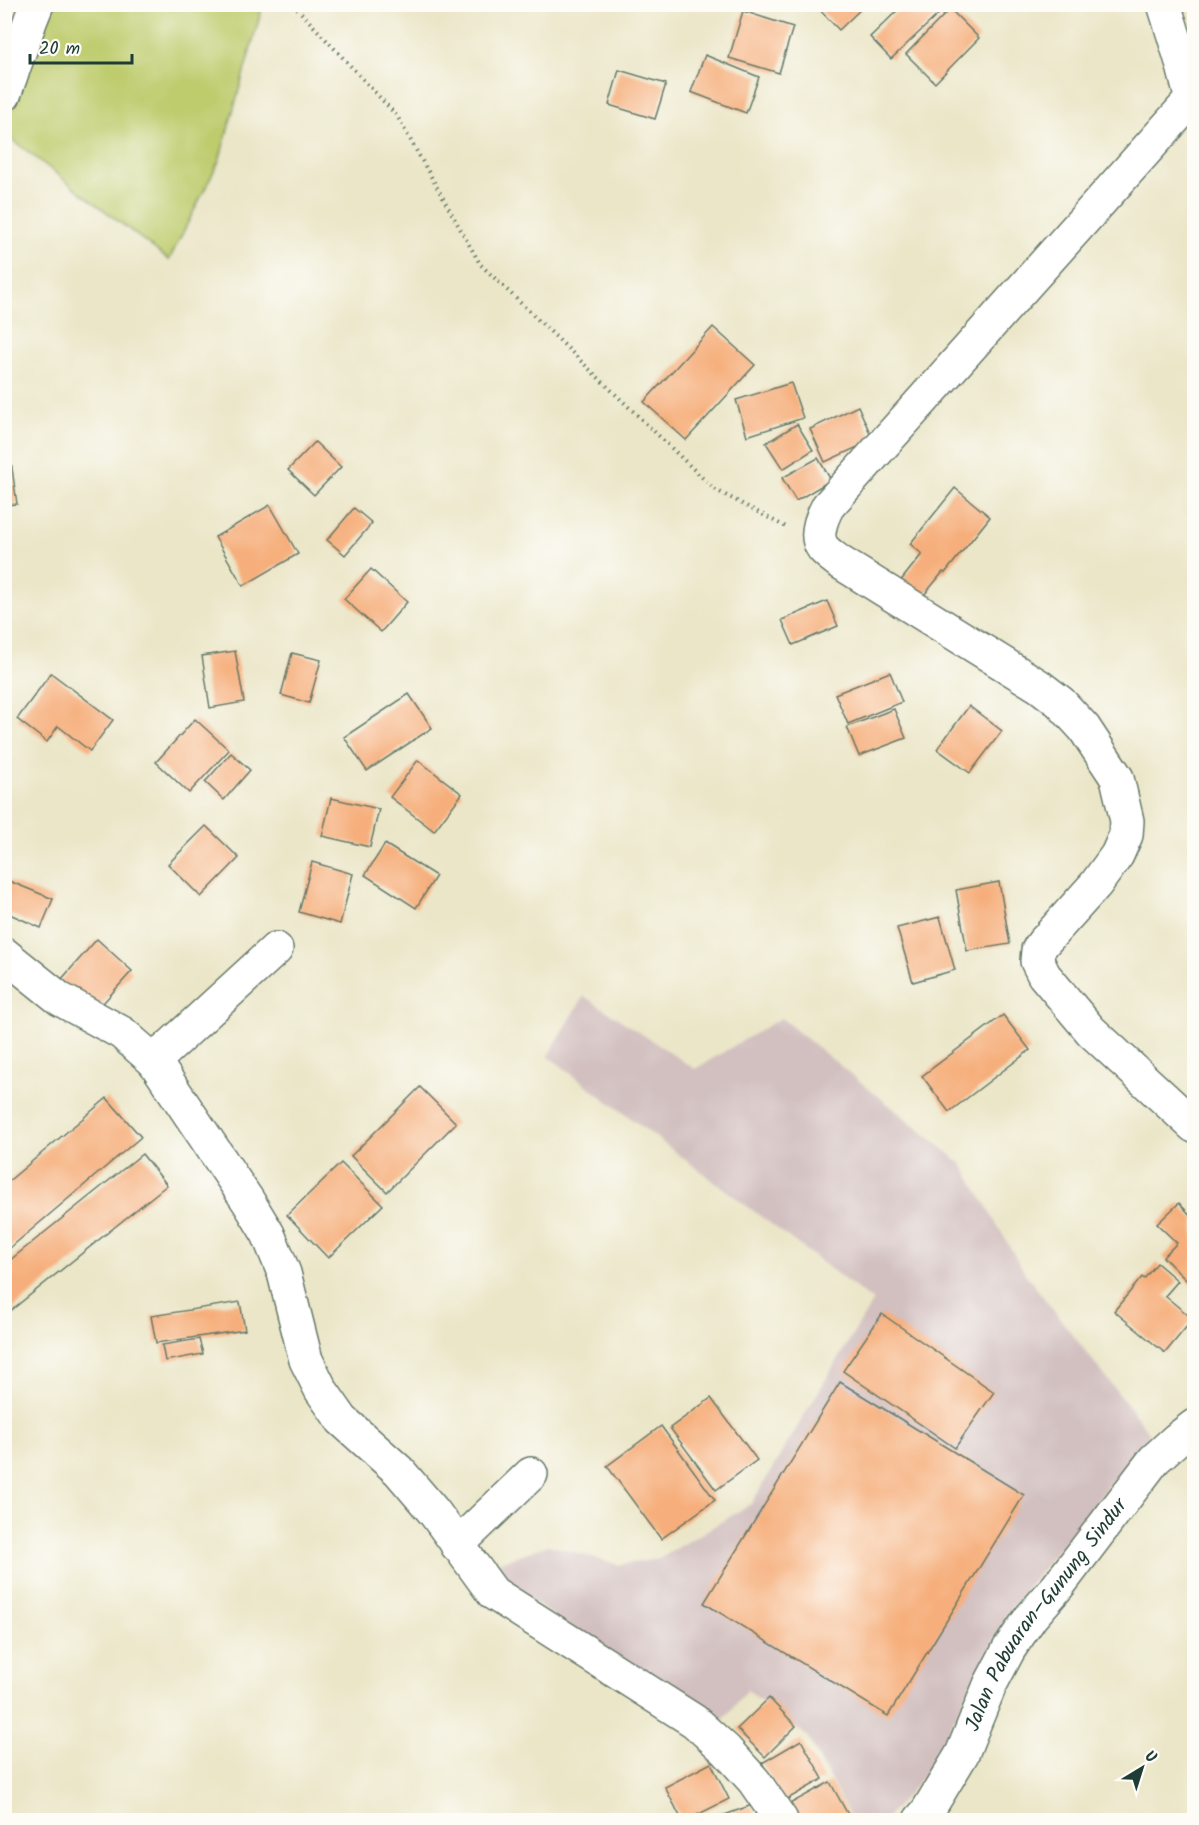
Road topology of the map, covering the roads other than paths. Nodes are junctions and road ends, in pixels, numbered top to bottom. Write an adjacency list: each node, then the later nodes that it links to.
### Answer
1 (38, 4): 4 (street)
2 (1164, 4): 3 (street)
3 (1188, 59): 5 (street)
4 (4, 95)
5 (1193, 103): 9 (street)
6 (276, 949): 8 (street)
7 (4, 954): 8 (street)
8 (154, 1061): 12 (street)
9 (1194, 1126)
10 (1194, 1426): 14 (street, Jalan Pabuaran–Gunung Sindur)
11 (531, 1474): 12 (street)
12 (457, 1545): 13 (street)
13 (781, 1821)
14 (920, 1821)

